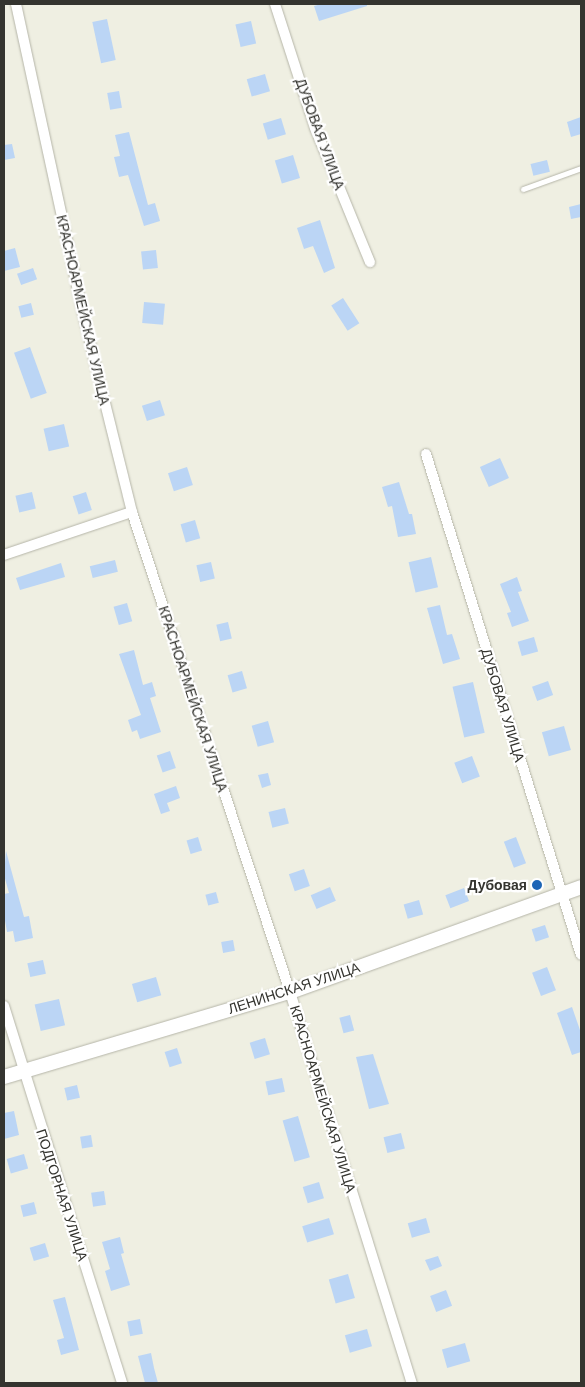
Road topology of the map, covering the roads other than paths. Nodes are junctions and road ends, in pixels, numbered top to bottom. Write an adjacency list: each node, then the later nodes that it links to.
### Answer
1 (16, 4): 7 (street, КРАСНОАРМЕЙСКАЯ УЛИЦА)
2 (275, 4): 5 (street, ДУБОВАЯ УЛИЦА)
3 (581, 168): 4 (lane)
4 (523, 189)
5 (370, 262)
6 (426, 454): 10 (street, ДУБОВАЯ УЛИЦА)
7 (132, 512): 8 (street); 12 (street, КРАСНОАРМЕЙСКАЯ УЛИЦА)
8 (4, 555)
9 (581, 887): 10 (main road, ЛЕНИНСКАЯ УЛИЦА)
10 (561, 893): 11 (street, ДУБОВАЯ УЛИЦА); 12 (main road, ЛЕНИНСКАЯ УЛИЦА)
11 (581, 955)
12 (290, 992): 14 (main road, ЛЕНИНСКАЯ УЛИЦА); 17 (street, КРАСНОАРМЕЙСКАЯ УЛИЦА)
13 (4, 1006): 14 (street, ПОДГОРНАЯ УЛИЦА)
14 (22, 1071): 15 (main road, ЛЕНИНСКАЯ УЛИЦА); 16 (street, ПОДГОРНАЯ УЛИЦА)
15 (4, 1076)
16 (122, 1383)
17 (412, 1383)

